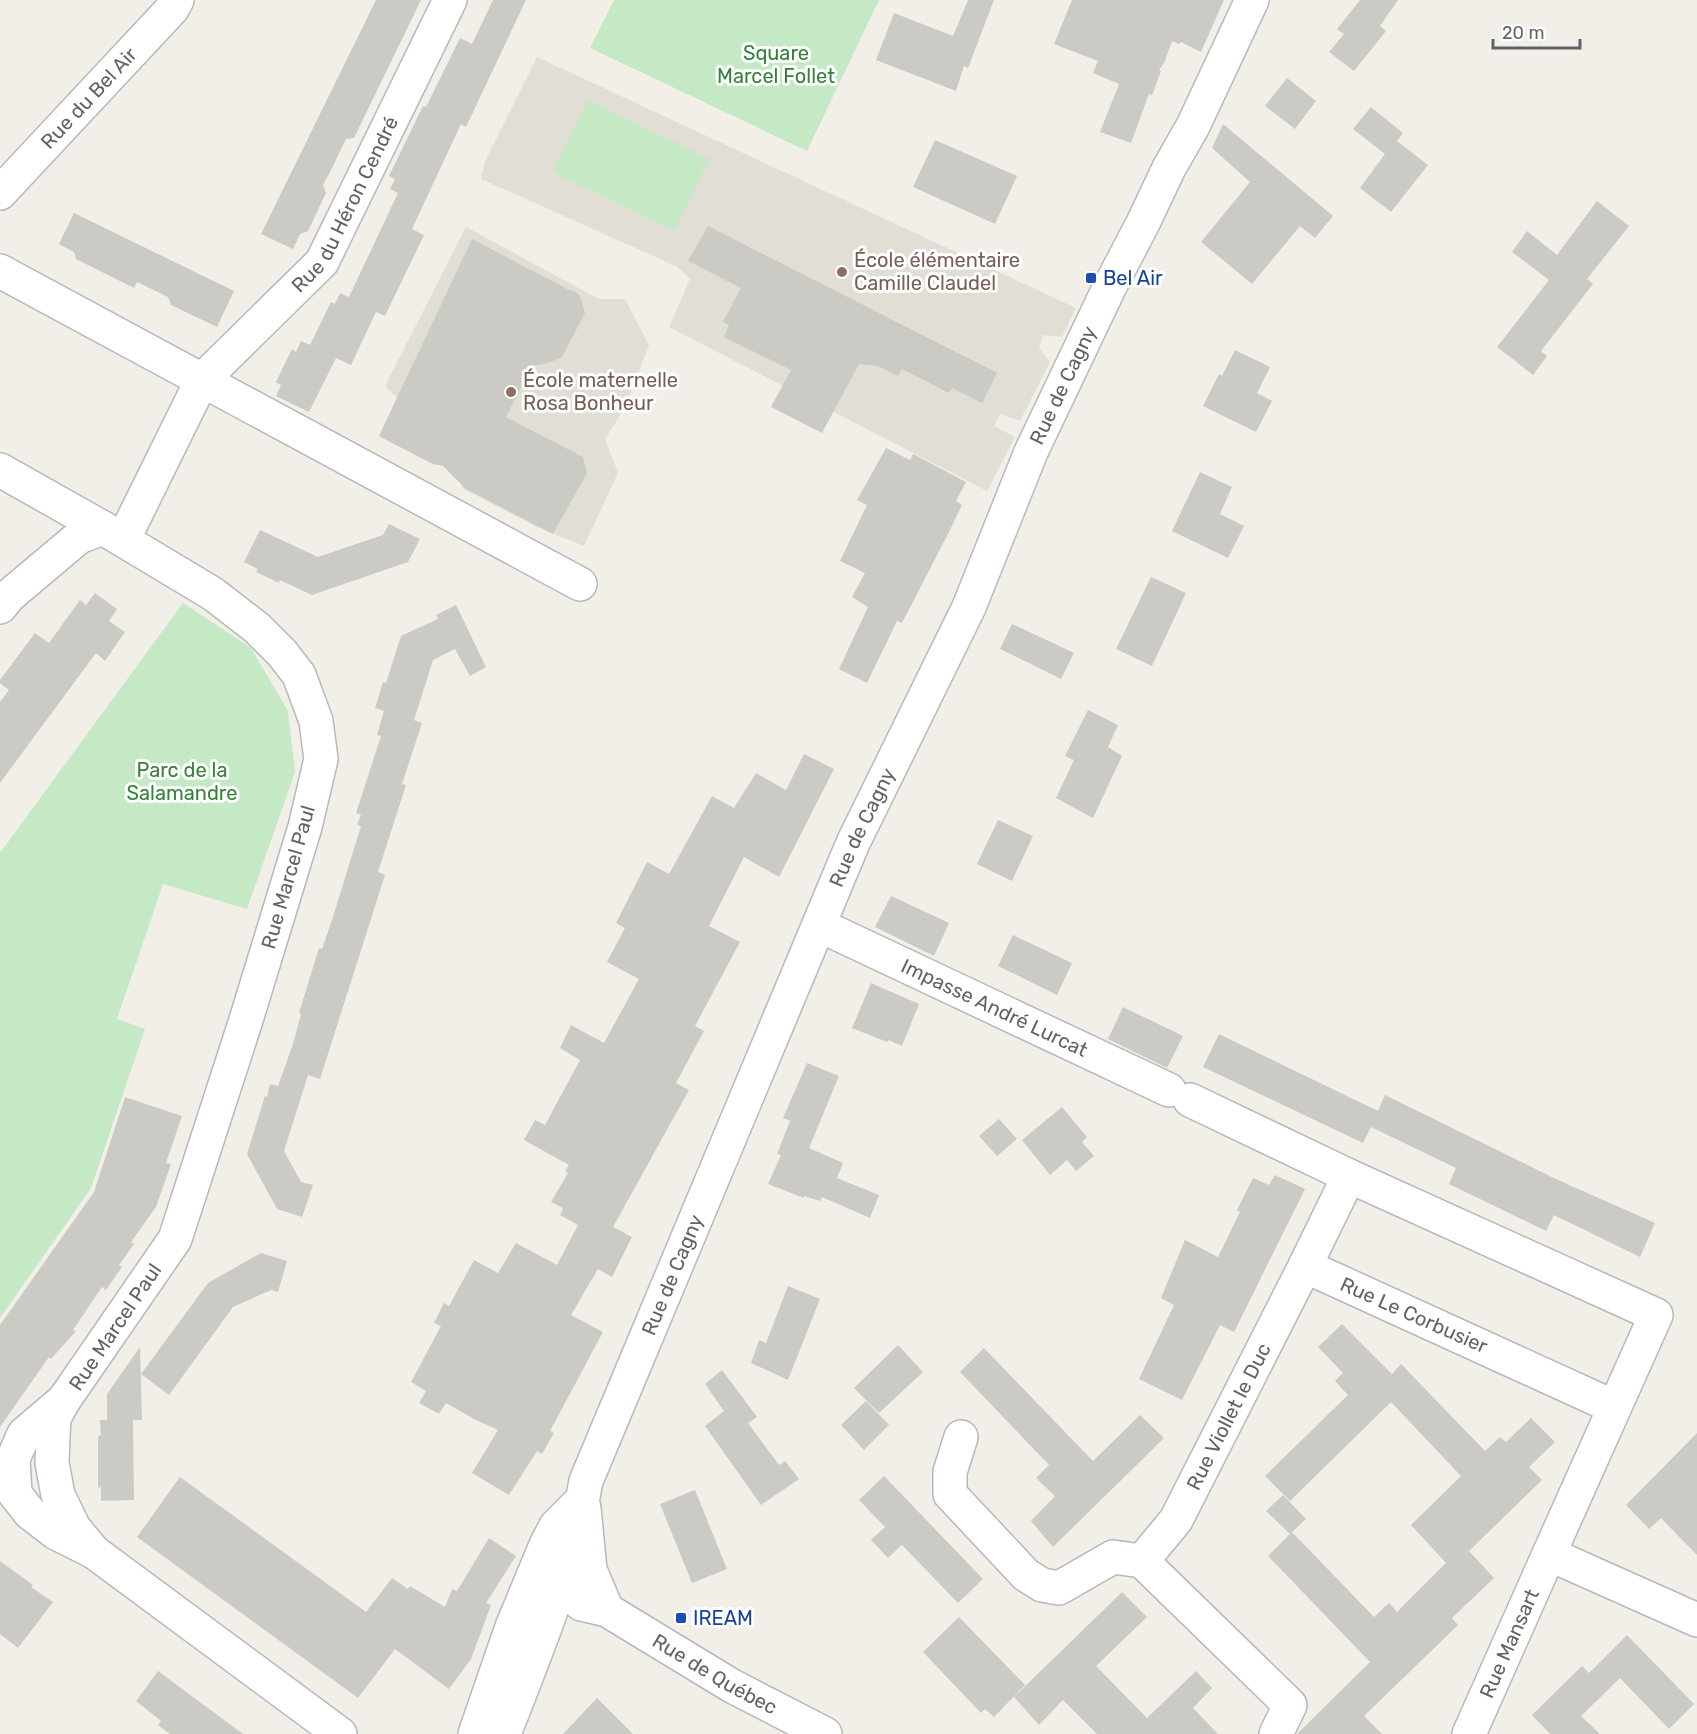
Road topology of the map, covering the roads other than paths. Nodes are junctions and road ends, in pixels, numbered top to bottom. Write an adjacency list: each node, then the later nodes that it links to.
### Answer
1 (177, 0): 4 (street, Rue du Bel Air)
2 (450, 0): 6 (street, Rue du Héron Cendré)
3 (1252, 0): 11 (street, Rue de Cagny)
4 (0, 193)
5 (0, 271): 6 (street)
6 (202, 380): 8 (street, Rue du Héron Cendré); 9 (street)
7 (0, 470): 8 (street, Rue Marcel Paul)
8 (113, 534): 10 (street); 14 (street, Rue Marcel Paul)
9 (580, 584)
10 (0, 607)
11 (819, 924): 12 (street, Impasse André Lurcat); 19 (street, Rue de Cagny)
12 (1348, 1176): 13 (street); 15 (street)
13 (1305, 1266): 15 (street, Rue Le Corbusier); 23 (street, Rue Viollet le Duc)
14 (64, 1400): 17 (street, Rue Marcel Paul); 18 (street, Rue Marcel Paul)
15 (1614, 1407): 22 (street)
16 (961, 1437): 23 (street)
17 (54, 1472): 18 (street); 21 (street, Rue Marcel Paul)
18 (6, 1473): 21 (street, Rue Marcel Paul)
19 (583, 1498): 20 (street, Rue de Cagny); 24 (street, Rue de Cagny); 24 (street)
20 (546, 1545): 24 (street); 26 (street, Rue de Cagny)
21 (94, 1552): 27 (street, Rue Marcel Paul)
22 (1549, 1554): 25 (street); 32 (street, Rue Mansart)
23 (1142, 1561): 31 (street)
24 (574, 1603): 26 (street); 29 (street, Rue de Cagny); 30 (street, Rue de Québec)
25 (1697, 1620)
26 (512, 1627): 28 (street, Rue de Cagny)
27 (340, 1734)
28 (475, 1734)
29 (504, 1734)
30 (825, 1734)
31 (1276, 1734)
32 (1469, 1734)

